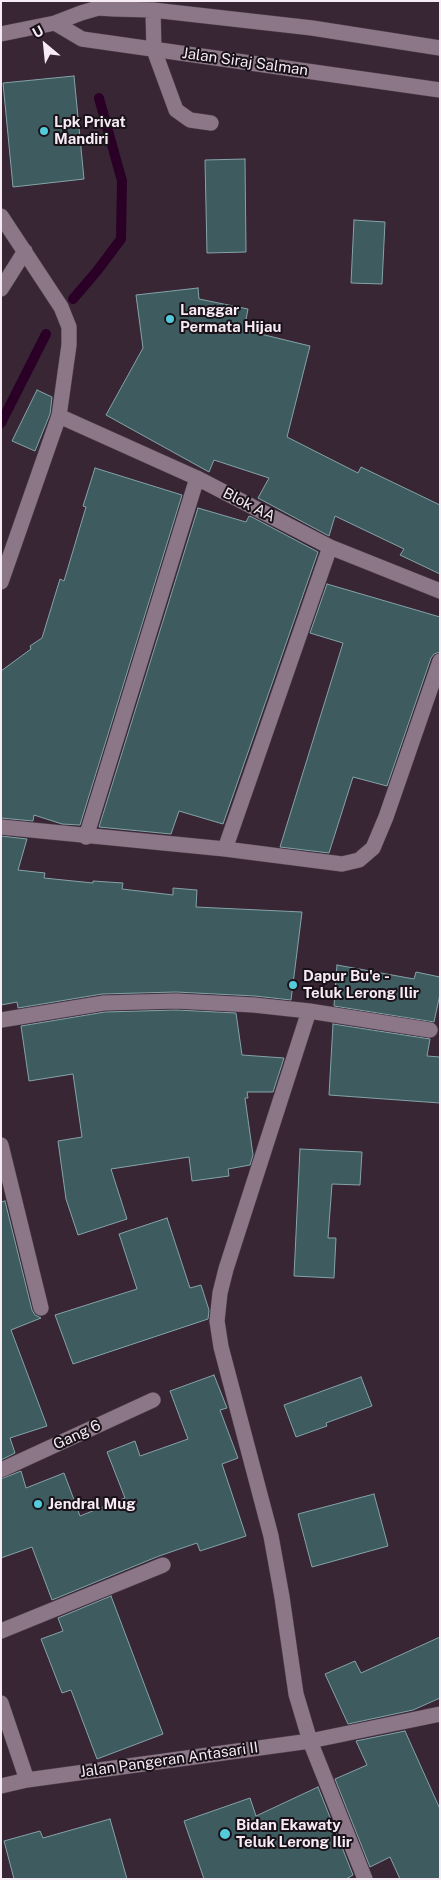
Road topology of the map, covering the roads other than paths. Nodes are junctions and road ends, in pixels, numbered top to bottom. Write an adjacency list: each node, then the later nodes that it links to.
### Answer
1 (153, 10): 2 (street); 4 (street); 5 (street)
2 (55, 23): 3 (street); 5 (street, Jalan Siraj Salman)
3 (1, 34)
4 (440, 48)
5 (154, 50): 6 (street, Jalan Siraj Salman); 7 (street)
6 (440, 90)
7 (211, 123)
8 (1, 216): 9 (street)
9 (25, 251): 10 (street); 11 (street)
10 (1, 289)
11 (59, 416): 12 (street, Blok AA); 14 (street)
12 (197, 478): 13 (street, Blok AA); 18 (street)
13 (330, 547): 15 (street, Blok AA); 19 (street)
14 (1, 582)
15 (440, 591)
16 (440, 661): 19 (street)
17 (1, 828): 18 (street)
18 (86, 837): 19 (street)
19 (225, 849)
20 (309, 1011): 21 (street); 22 (street); 31 (street)
21 (1, 1020)
22 (430, 1030)
23 (1, 1145): 24 (street)
24 (41, 1308)
25 (152, 1400): 26 (street, Gang 6)
26 (1, 1470)
27 (163, 1565): 28 (street)
28 (1, 1630)
29 (1, 1703): 32 (street)
30 (440, 1714): 31 (street, Jalan Pangeran Antasari II)
31 (310, 1741): 32 (street, Jalan Pangeran Antasari II); 34 (street)
32 (27, 1780): 33 (street, Jalan Pangeran Antasari II)
33 (1, 1786)
34 (366, 1879)

